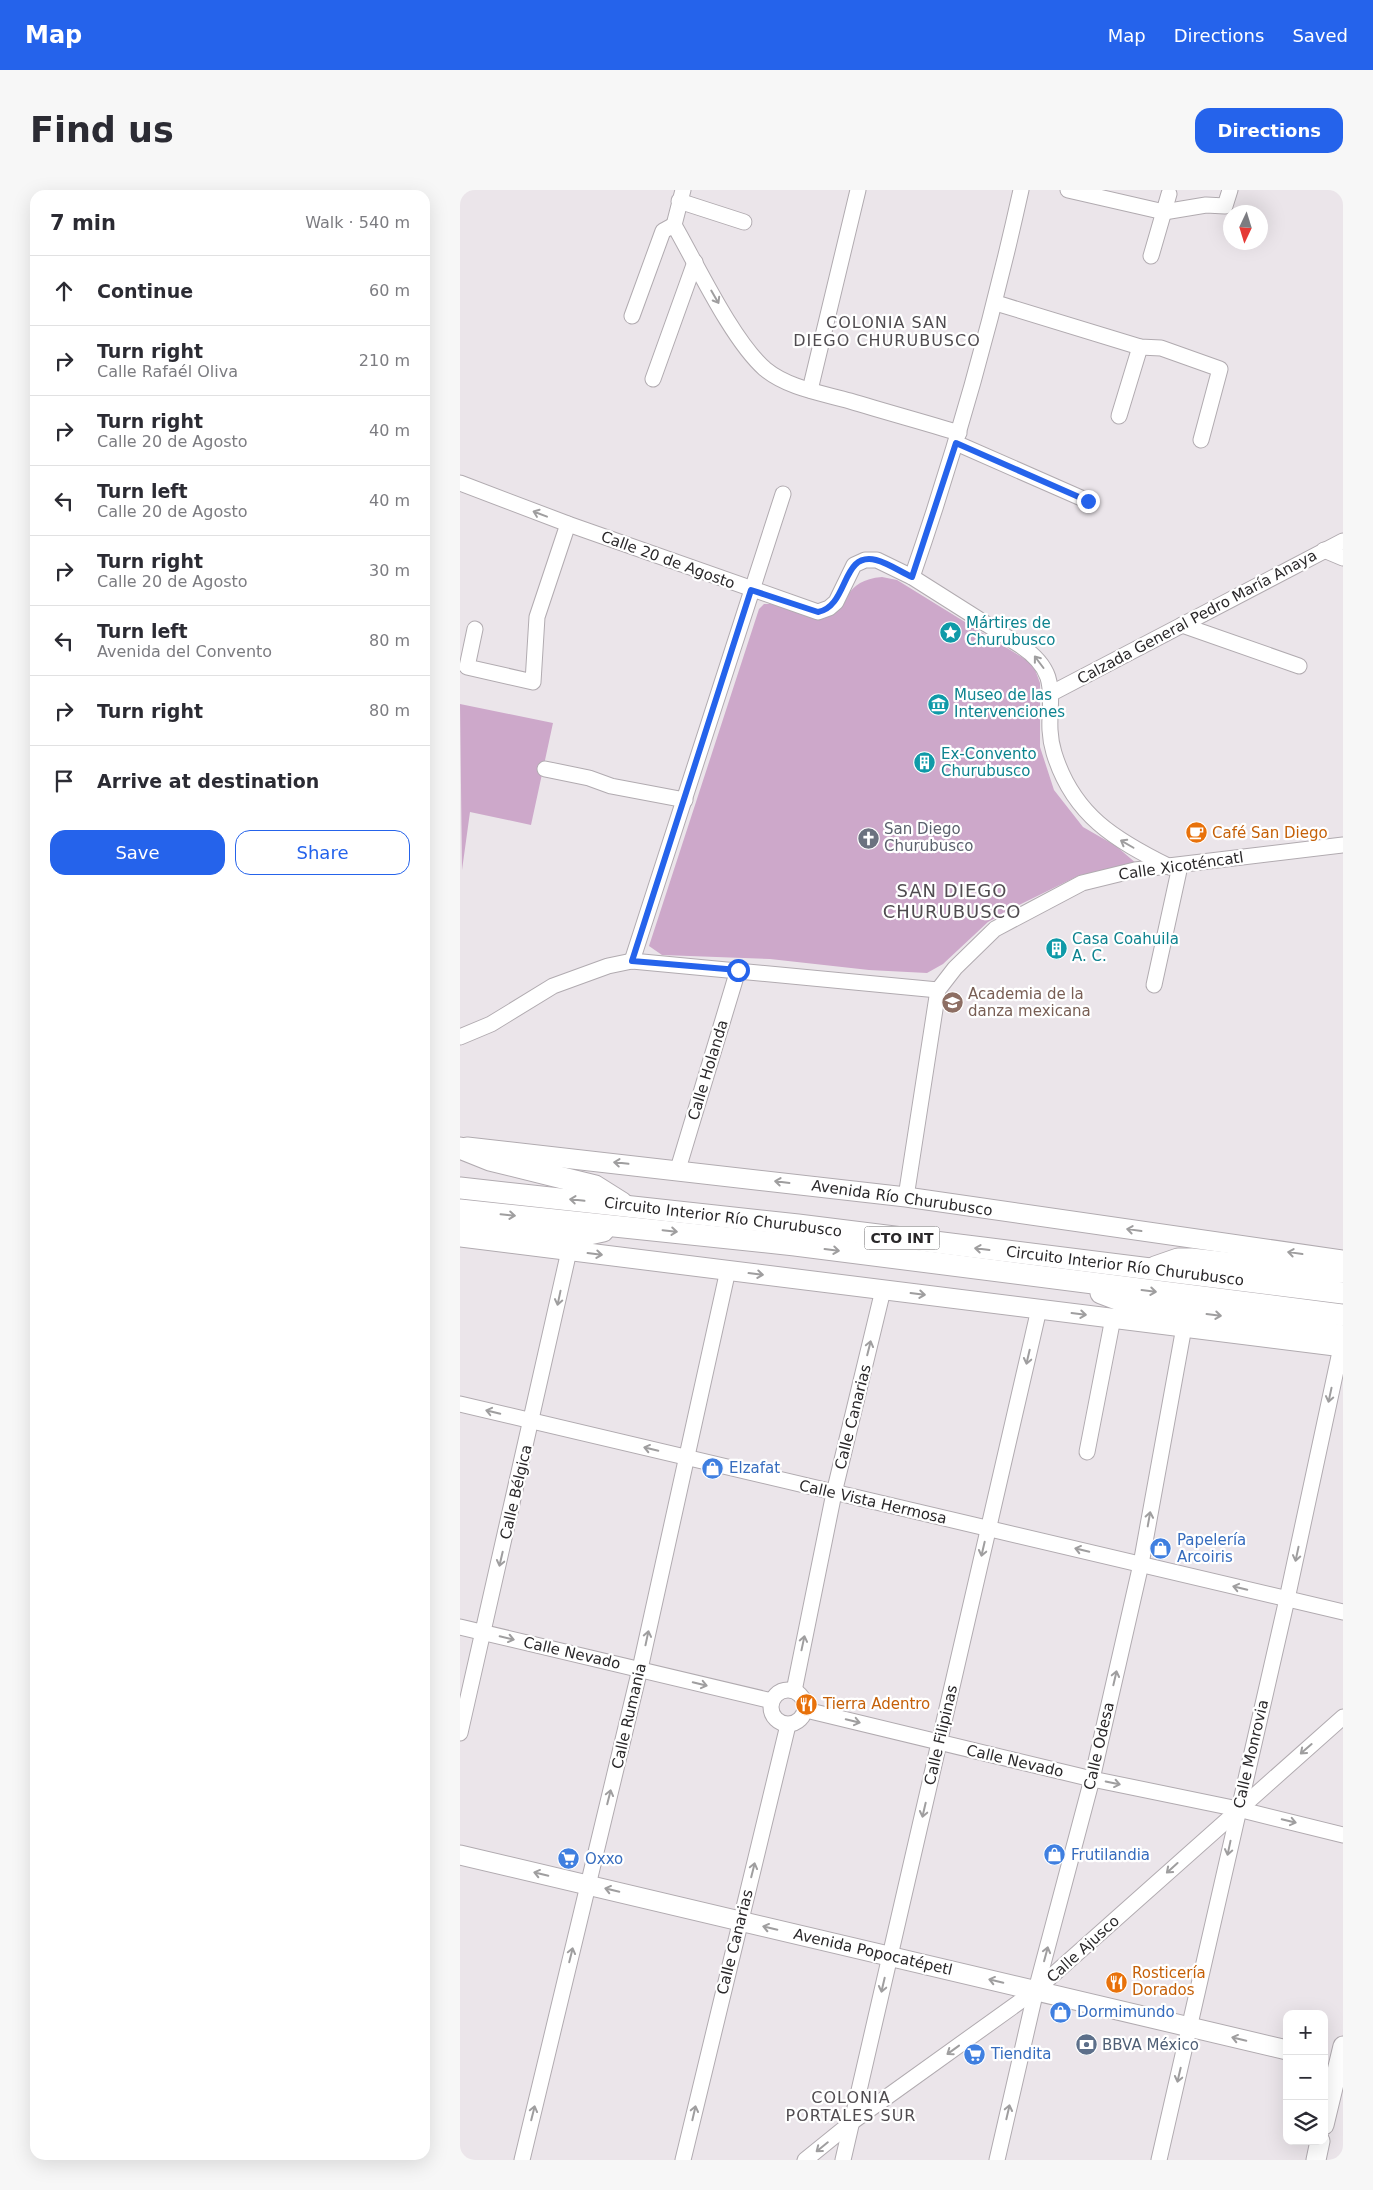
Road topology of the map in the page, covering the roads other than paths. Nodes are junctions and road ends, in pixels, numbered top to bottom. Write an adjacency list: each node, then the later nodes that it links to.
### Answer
1 (858, 190): 16 (street)
2 (1021, 190): 12 (street)
3 (1068, 190): 7 (street)
4 (1230, 190): 7 (street)
5 (1169, 194): 7 (street)
6 (681, 196): 8 (street); 9 (street)
7 (1164, 212): 10 (street)
8 (744, 222)
9 (674, 225): 11 (street); 13 (street)
10 (1151, 256)
11 (696, 262): 15 (street); 16 (street, one-way to 16)
12 (996, 303): 14 (street); 18 (street)
13 (632, 316)
14 (1140, 347): 17 (street); 19 (street)
15 (653, 379)
16 (810, 390): 18 (street)
17 (1119, 416)
18 (957, 438): 22 (street); 27 (street)
19 (1201, 440)
20 (460, 483): 23 (street, Calle 20 de Agosto, one-way to 20)
21 (783, 494): 28 (street)
22 (1088, 501)
23 (568, 524): 28 (street, Calle 20 de Agosto); 30 (street)
24 (1343, 541): 25 (street, Calzada General Pedro María Anaya)
25 (1324, 550): 26 (street); 29 (street, Calzada General Pedro María Anaya)
26 (1343, 558)
27 (912, 577): 28 (street, Calle 20 de Agosto); 32 (street, Calle 20 de Agosto, one-way to 27)
28 (751, 590): 34 (street)
29 (1182, 626): 31 (street); 32 (street, Calzada General Pedro María Anaya)
30 (475, 629)
31 (1299, 666)
32 (1052, 693): 36 (street, Calle 20 de Agosto, one-way to 32)
33 (545, 769): 34 (street)
34 (685, 800): 37 (street)
35 (1343, 845): 36 (street, Calle Xicoténcatl)
36 (1175, 866): 39 (street); 40 (street, Calle Xicoténcatl)
37 (632, 961): 38 (street); 41 (street)
38 (738, 970): 40 (street); 43 (street, Calle Holanda)
39 (1154, 985)
40 (938, 990): 45 (street)
41 (460, 1037)
42 (460, 1147): 43 (main road, Avenida Río Churubusco, one-way to 42); 47 (highway)
43 (678, 1170): 45 (main road, Avenida Río Churubusco, one-way to 43)
44 (460, 1188): 47 (highway, Circuito Interior Río Churubusco / CTO INT, one-way to 44)
45 (906, 1198): 51 (main road, Avenida Río Churubusco, one-way to 45)
46 (460, 1210): 47 (highway, Circuito Interior Río Churubusco / CTO INT, one-way to 47)
47 (625, 1216): 48 (highway); 53 (highway, Circuito Interior Río Churubusco / CTO INT, one-way to 47); 55 (highway, Circuito Interior Río Churubusco / CTO INT, one-way to 55)
48 (460, 1226)
49 (460, 1237): 50 (main road)
50 (570, 1250): 52 (main road, one-way to 52); 64 (street, Calle Bélgica, one-way to 64)
51 (1343, 1260)
52 (728, 1270): 56 (main road, one-way to 56); 66 (street, Calle Rumania)
53 (1147, 1270): 54 (highway); 57 (highway, Circuito Interior Río Churubusco / CTO INT)
54 (1343, 1272)
55 (1066, 1280): 59 (highway, Circuito Interior Río Churubusco / CTO INT, one-way to 59); 62 (highway, one-way to 62)
56 (884, 1290): 58 (main road, one-way to 58); 67 (street, Calle Canarias, one-way to 56)
57 (1343, 1293)
58 (1039, 1309): 60 (main road, one-way to 60); 68 (street, Calle Filipinas, one-way to 68)
59 (1343, 1315)
60 (1113, 1318): 61 (main road); 65 (street)
61 (1184, 1327): 62 (main road); 69 (street, Calle Odesa, one-way to 61)
62 (1342, 1343): 70 (street, Calle Monrovia, one-way to 70)
63 (460, 1404): 64 (street, Calle Vista Hermosa, one-way to 63)
64 (532, 1422): 66 (street, Calle Vista Hermosa, one-way to 64); 73 (street, Calle Bélgica, one-way to 73)
65 (1087, 1452)
66 (686, 1457): 67 (street, Calle Vista Hermosa); 74 (street, Calle Rumania, one-way to 66)
67 (834, 1493): 68 (street, Calle Vista Hermosa); 75 (street, Calle Canarias, one-way to 67)
68 (987, 1529): 69 (street, Calle Vista Hermosa, one-way to 68); 81 (street, Calle Filipinas, one-way to 81)
69 (1142, 1564): 70 (street, Calle Vista Hermosa, one-way to 69); 82 (street, Calle Odesa, one-way to 69)
70 (1287, 1599): 71 (street, Calle Vista Hermosa); 83 (street, Calle Monrovia)
71 (1343, 1612)
72 (460, 1627): 73 (street, Calle Nevado)
73 (484, 1632): 74 (street, Calle Nevado, one-way to 74); 80 (street, Calle Bélgica)
74 (640, 1669): 76 (street, Calle Nevado, one-way to 76); 86 (street, Calle Rumania, one-way to 74)
75 (794, 1691): 76 (street); 77 (street)
76 (772, 1701): 79 (street)
77 (806, 1710): 79 (street); 81 (street, Calle Nevado, one-way to 81)
78 (1343, 1717): 83 (street, Calle Ajusco, one-way to 83)
79 (788, 1725): 87 (street, Calle Canarias, one-way to 79)
80 (460, 1733)
81 (939, 1743): 82 (street, Calle Nevado); 88 (street, Calle Filipinas, one-way to 88)
82 (1092, 1779): 83 (street, Calle Nevado, one-way to 83); 89 (street, Calle Odesa, one-way to 82)
83 (1238, 1809): 84 (street, Calle Nevado, one-way to 84); 89 (street, Calle Ajusco, one-way to 89); 90 (street, Calle Monrovia, one-way to 90)
84 (1343, 1835)
85 (460, 1855): 86 (main road, Avenida Popocatépetl, one-way to 85)
86 (588, 1885): 87 (main road, Avenida Popocatépetl, one-way to 86); 96 (street, Calle Rumania, one-way to 86)
87 (740, 1921): 88 (main road, Avenida Popocatépetl, one-way to 87); 97 (street, Calle Canarias, one-way to 87)
88 (890, 1956): 89 (main road, Avenida Popocatépetl, one-way to 88); 94 (street, Calle Filipinas, one-way to 94)
89 (1036, 1990): 90 (main road, Avenida Popocatépetl); 94 (street, Calle Ajusco, one-way to 94); 100 (street, Calle Odesa, one-way to 89)
90 (1190, 2028): 91 (main road, Avenida Popocatépetl, one-way to 90); 101 (street, Calle Monrovia, one-way to 101)
91 (1283, 2049)
92 (1337, 2057): 93 (main road)
93 (1328, 2104)
94 (852, 2122): 98 (street, Calle Ajusco, one-way to 98); 99 (street, Calle Filipinas)
95 (1319, 2145): 102 (main road)
96 (522, 2160)
97 (683, 2160)
98 (805, 2160)
99 (843, 2160)
100 (997, 2160)
101 (1159, 2160)
102 (1316, 2160)

